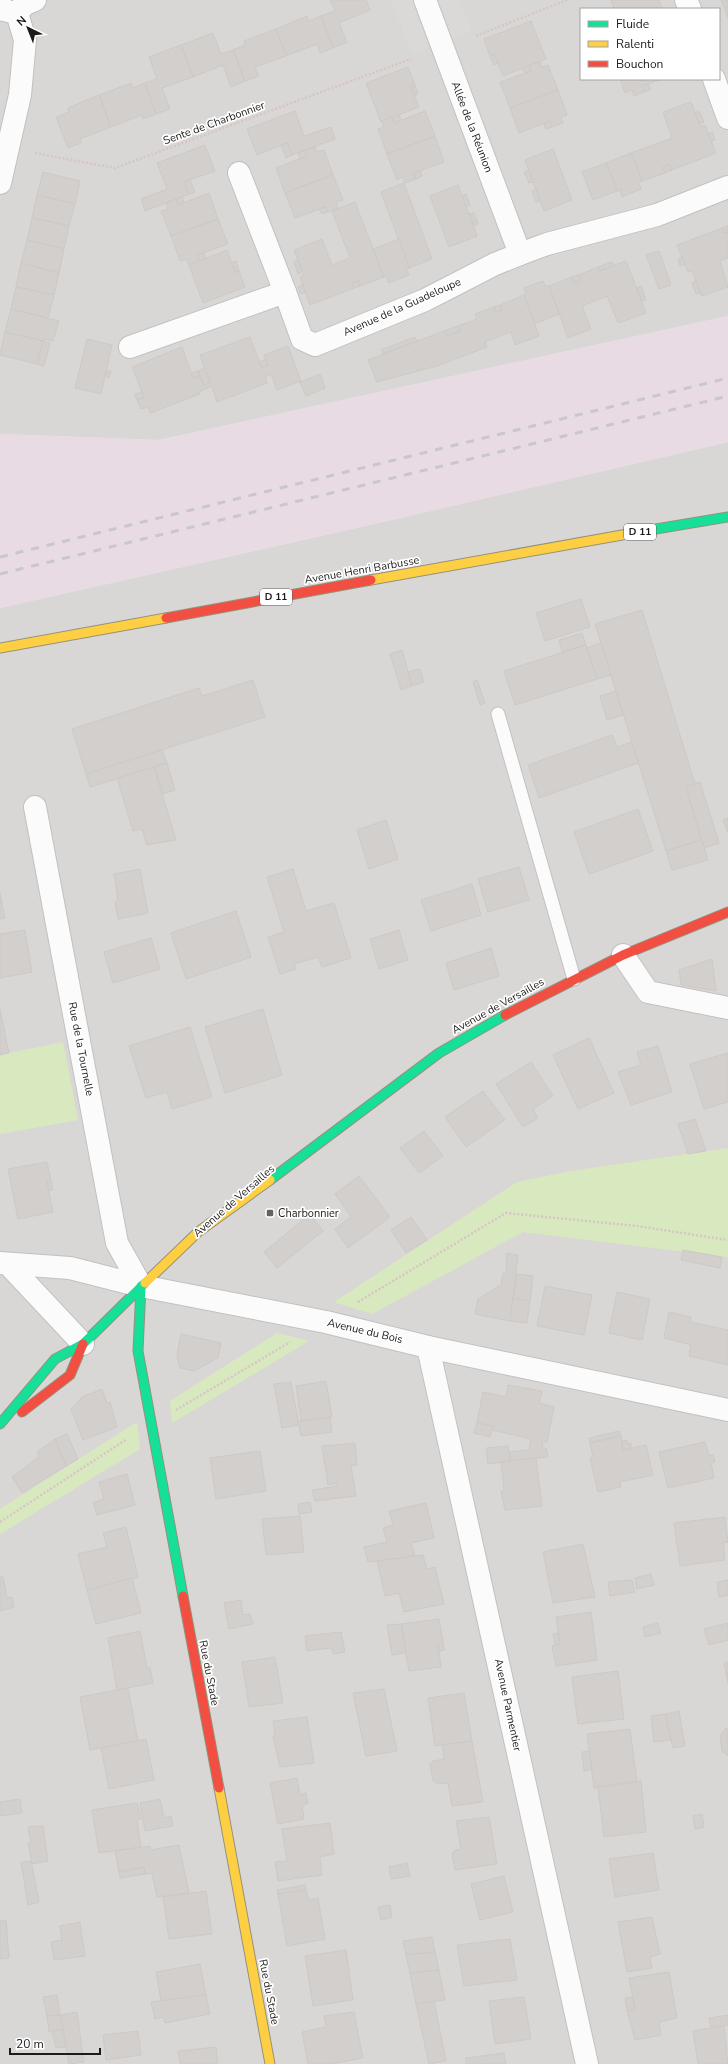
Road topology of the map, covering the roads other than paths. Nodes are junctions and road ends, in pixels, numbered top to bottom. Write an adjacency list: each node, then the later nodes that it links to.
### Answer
1 (34, 0): 3 (street)
2 (425, 0): 9 (street, Allée de la Réunion)
3 (9, 9): 7 (street)
4 (714, 80): 5 (street)
5 (728, 118)
6 (239, 173): 10 (street, Avenue de la Guadeloupe)
7 (0, 183)
8 (728, 187): 9 (street, Avenue de la Guadeloupe)
9 (520, 254): 10 (street, Avenue de la Guadeloupe)
10 (285, 292): 11 (street)
11 (130, 347)
12 (728, 517): 13 (street, Avenue Henri Barbusse / D 11)
13 (0, 648)
14 (498, 714): 18 (lane)
15 (36, 807): 24 (street, Rue de la Tournelle)
16 (728, 912): 17 (street, Avenue de Versailles)
17 (623, 955): 18 (street, Avenue de Versailles); 19 (street)
18 (574, 979): 20 (street, Avenue de Versailles)
19 (728, 1008)
20 (301, 1158): 21 (street, Avenue de Versailles); 24 (street, Avenue de Versailles)
21 (235, 1218)
22 (187, 1256): 24 (street, Avenue de Versailles)
23 (4, 1264): 24 (street, Avenue du Bois); 25 (street)
24 (141, 1286): 25 (street, Avenue de Versailles); 26 (street, Avenue du Bois); 30 (street, Rue du Stade)
25 (83, 1344): 28 (street, Avenue de Versailles); 29 (street, Avenue de Versailles)
26 (428, 1346): 27 (street, Avenue du Bois); 31 (street, Avenue Parmentier)
27 (728, 1410)
28 (0, 1424)
29 (0, 1428)
30 (270, 2064)
31 (587, 2064)

